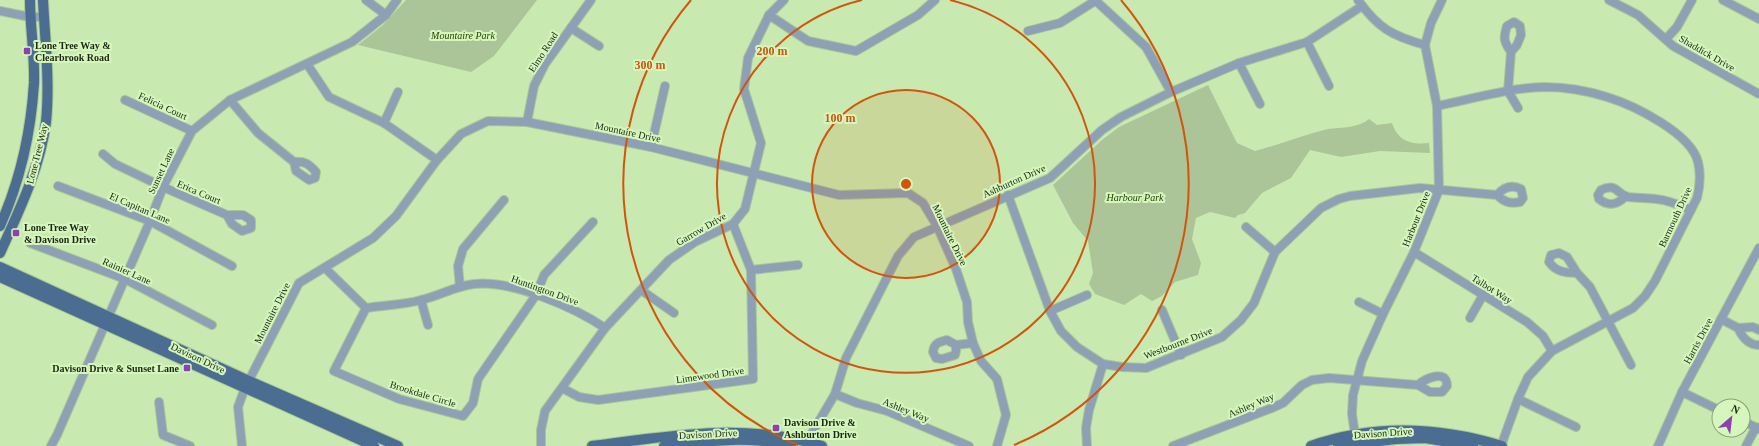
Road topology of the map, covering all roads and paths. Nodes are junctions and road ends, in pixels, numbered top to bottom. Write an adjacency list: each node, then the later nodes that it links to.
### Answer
1 (30, 0): 17 (main road, Lone Tree Way)
2 (43, 0): 18 (main road, Lone Tree Way)
3 (366, 0): 15 (street)
4 (397, 0): 15 (street, Sunset Lane)
5 (591, 0): 20 (street, Elmo Road)
6 (784, 0): 16 (street, Garrow Drive)
7 (935, 0): 16 (street)
8 (1095, 0): 21 (street); 33 (street)
9 (1442, 0): 24 (street, Harbour Drive)
10 (1609, 0): 22 (street, Shaddick Drive)
11 (1692, 0): 22 (street)
12 (1723, 0): 19 (street)
13 (1360, 3): 23 (street, Ashburton Drive); 24 (street)
14 (0, 11): 17 (street)
15 (386, 14): 28 (street, Sunset Lane)
16 (769, 15): 47 (street, Garrow Drive)
17 (30, 17): 18 (street); 60 (main road, Lone Tree Way)
18 (44, 17): 67 (main road, Lone Tree Way)
19 (1759, 19)
20 (571, 28): 25 (street); 40 (street, Elmo Road)
21 (1028, 31)
22 (1666, 39): 34 (street, Shaddick Drive)
23 (1307, 42): 27 (street, Ashburton Drive); 30 (street)
24 (1424, 45): 38 (street, Harbour Drive)
25 (598, 46)
26 (1511, 52): 31 (street)
27 (1239, 63): 33 (street, Ashburton Drive); 37 (street)
28 (307, 64): 36 (street, Sunset Lane); 41 (street)
29 (665, 86): 43 (street)
30 (1328, 86)
31 (1508, 91): 38 (street, Barmouth Drive); 39 (street); 55 (street, Barmouth Drive)
32 (398, 92): 41 (street)
33 (1171, 92): 51 (street, Ashburton Drive)
34 (1759, 94)
35 (125, 100): 42 (street, Felicia Court)
36 (230, 100): 42 (street, Sunset Lane); 46 (street)
37 (1260, 104)
38 (1436, 106): 50 (street, Harbour Drive)
39 (1518, 108)
40 (526, 122): 43 (street, Mountaire Drive); 45 (street, Mountaire Drive)
41 (384, 123): 45 (street)
42 (192, 131): 49 (street, Sunset Lane)
43 (651, 147): 47 (street, Mountaire Drive)
44 (103, 154): 49 (street, Erica Court)
45 (437, 160): 71 (street, Mountaire Drive)
46 (294, 162)
47 (754, 175): 59 (street, Garrow Drive); 61 (street, Mountaire Drive)
48 (58, 186): 57 (street, El Capitan Lane)
49 (163, 187): 56 (street, Erica Court); 57 (street, Sunset Lane)
50 (1439, 190): 52 (street, Westbourne Drive); 65 (street, Westbourne Drive); 66 (street, Harbour Drive)
51 (1008, 195): 61 (street, Ashburton Drive); 85 (street, Westbourne Drive)
52 (1497, 195)
53 (1626, 196): 55 (street)
54 (504, 200): 76 (street)
55 (1691, 210): 91 (street, Barmouth Drive)
56 (227, 215)
57 (150, 221): 70 (street, El Capitan Lane); 75 (street, Sunset Lane)
58 (593, 222): 79 (street)
59 (733, 224): 72 (street, Limewood Drive); 77 (street, Garrow Drive)
60 (0, 226)
61 (937, 226): 97 (street, Mountaire Drive); 109 (street, Ashburton Drive)
62 (1246, 227): 65 (street)
63 (30, 243): 75 (street, Rainier Lane)
64 (1759, 248): 89 (street, Harris Drive)
65 (1275, 252): 101 (street, Westbourne Drive)
66 (1414, 252): 80 (street, Talbot Way); 87 (street, Harbour Drive)
67 (0, 253)
68 (798, 265): 72 (street)
69 (0, 266): 90 (main road, Davison Drive)
70 (232, 266)
71 (325, 268): 83 (street); 105 (street, Mountaire Drive)
72 (751, 270): 107 (street, Limewood Drive)
73 (1577, 273): 91 (street)
74 (0, 277): 90 (main road, Davison Drive)
75 (125, 279): 90 (street, Sunset Lane); 92 (street, Rainier Lane)
76 (460, 287): 79 (street, Huntington Drive); 81 (street, Huntington Drive)
77 (641, 290): 86 (street); 94 (street, Garrow Drive)
78 (1087, 294): 85 (street)
79 (536, 295): 83 (street, Brookdale Circle); 94 (street, Huntington Drive)
80 (1483, 295): 88 (street); 100 (street, Talbot Way)
81 (421, 300): 83 (street, Huntington Drive); 93 (street)
82 (1359, 302): 87 (street)
83 (366, 308)
84 (1162, 310): 101 (street)
85 (1050, 311): 102 (street, Westbourne Drive)
86 (674, 313)
87 (1383, 314): 104 (street, Harbour Drive)
88 (1470, 318)
89 (1721, 319): 95 (street); 108 (street, Harris Drive)
90 (107, 321): 105 (main road, Davison Drive); 118 (street, Sunset Lane)
91 (1608, 323): 100 (street, Barmouth Drive); 103 (street)
92 (212, 325)
93 (428, 325)
94 (605, 328): 107 (street, Garrow Drive)
95 (1738, 328): 96 (street); 99 (street)
96 (1759, 330)
97 (972, 343): 98 (street); 129 (street, Mountaire Drive)
98 (956, 345)
99 (1759, 345)
100 (1552, 351): 110 (street, Barmouth Drive)
101 (1181, 355): 102 (street, Westbourne Drive)
102 (1103, 364): 130 (street)
103 (1631, 365)
104 (1356, 380): 106 (street, Ashley Way); 115 (street, Harbour Drive); 131 (street, Ashley Way)
105 (247, 385): 120 (street, Mountaire Drive); 121 (main road, Davison Drive); 122 (main road, Davison Drive)
106 (1418, 385)
107 (562, 388): 123 (street, Garrow Drive)
108 (1682, 392): 112 (street); 136 (street, Harris Drive)
109 (835, 394): 117 (street, Ashburton Drive); 128 (street, Ashley Way)
110 (1518, 399): 113 (street); 135 (street, Barmouth Drive)
111 (159, 402): 119 (street)
112 (1711, 406)
113 (1576, 427)
114 (1758, 428): 137 (street)
115 (1355, 439): 132 (main road, Davison Drive); 133 (main road, Davison Drive); 134 (main road, Davison Drive); 135 (main road, Davison Drive)
116 (699, 440): 117 (main road, Davison Drive); 124 (main road, Davison Drive); 125 (main road, Davison Drive); 126 (main road, Davison Drive)
117 (810, 444): 127 (main road, Davison Drive)
118 (50, 446)
119 (190, 446)
120 (242, 446)
121 (374, 446)
122 (398, 446)
123 (541, 446)
124 (592, 446)
125 (664, 446)
126 (791, 446)
127 (822, 446)
128 (969, 446)
129 (998, 446)
130 (1087, 446)
131 (1173, 446)
132 (1311, 446)
133 (1338, 446)
134 (1473, 446)
135 (1502, 446)
136 (1658, 446)
137 (1746, 446)

